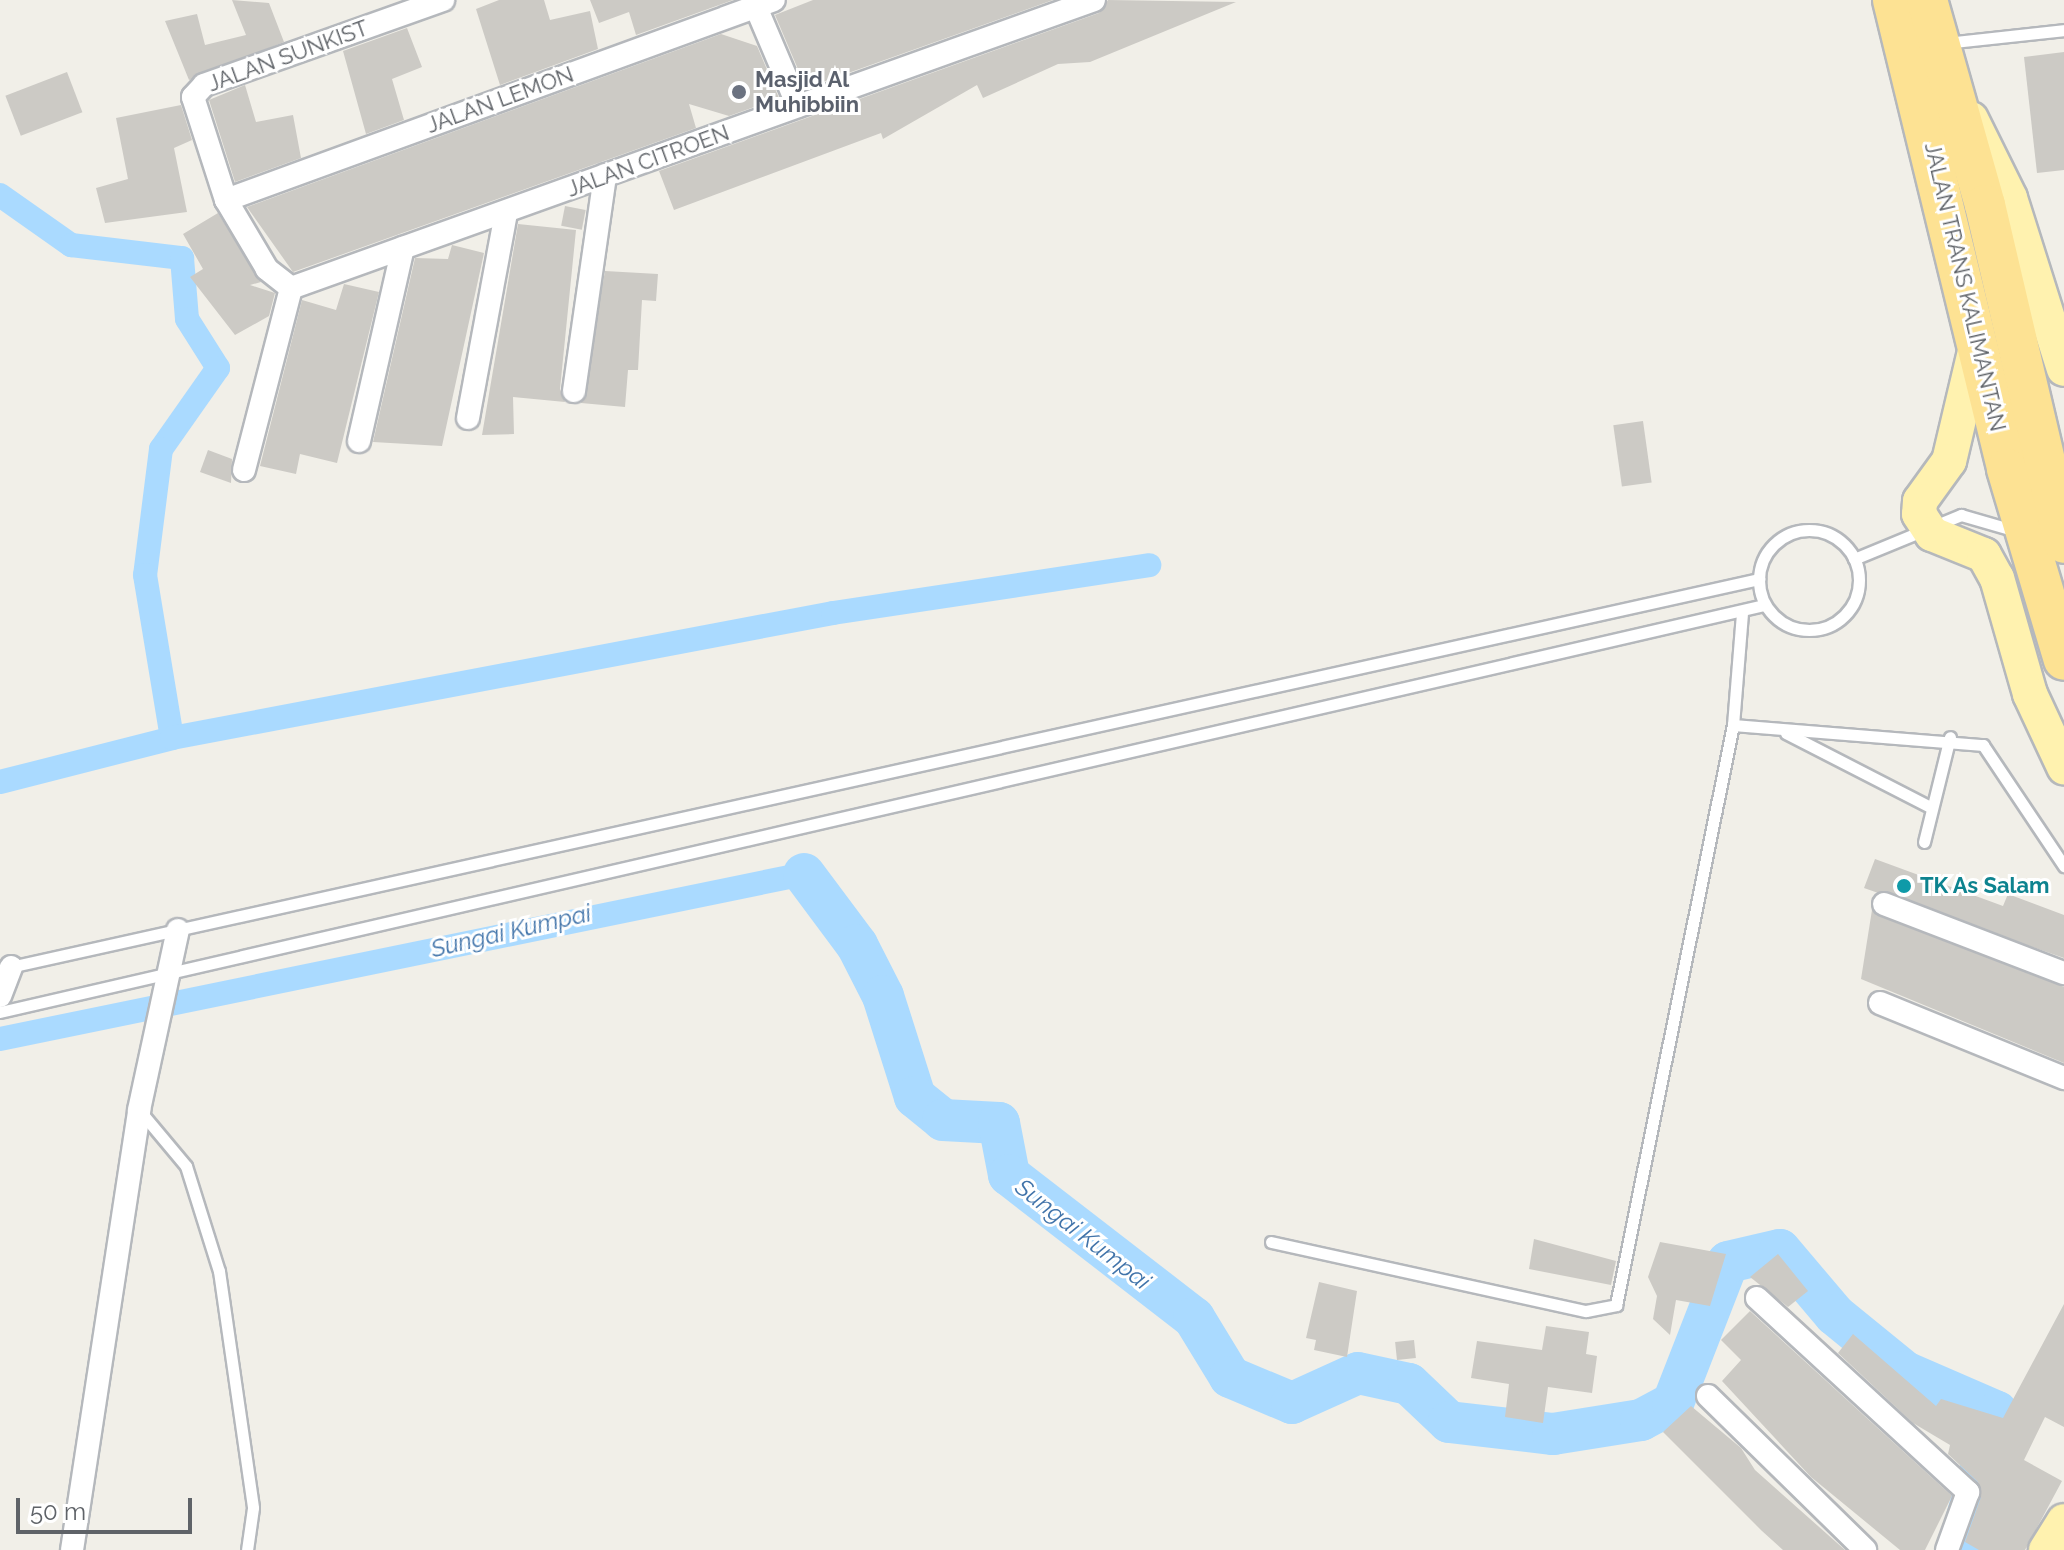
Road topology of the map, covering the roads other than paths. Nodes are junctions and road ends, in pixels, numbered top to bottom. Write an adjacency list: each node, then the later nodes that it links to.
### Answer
1 (443, 0): 11 (street, JALAN SUNKIST)
2 (1094, 0): 8 (street, JALAN CITROEN)
3 (1893, 0): 15 (highway, JALAN TRANS KALIMANTAN)
4 (1927, 0): 7 (highway, JALAN TRANS KALIMANTAN)
5 (761, 2): 8 (street); 11 (street, JALAN LEMON)
6 (2064, 30): 7 (lane)
7 (1941, 44): 9 (highway, JALAN TRANS KALIMANTAN)
8 (798, 106): 10 (street, JALAN CITROEN)
9 (1959, 108): 16 (main road); 22 (highway, JALAN TRANS KALIMANTAN)
10 (605, 175): 12 (street, JALAN CITROEN); 17 (street)
11 (226, 200): 14 (street)
12 (506, 213): 13 (street, JALAN CITROEN); 18 (street)
13 (403, 248): 14 (street, JALAN CITROEN); 19 (street)
14 (291, 288): 20 (street)
15 (1977, 341): 21 (main road); 22 (highway, JALAN TRANS KALIMANTAN)
16 (2064, 369)
17 (574, 391)
18 (468, 418)
19 (359, 441)
20 (244, 470)
21 (1925, 526): 22 (lane); 23 (lane); 31 (main road)
22 (2042, 551): 27 (highway)
23 (1854, 559): 24 (lane); 25 (lane)
24 (1759, 579): 25 (lane); 36 (lane)
25 (1765, 605): 26 (lane)
26 (1742, 612): 28 (lane); 40 (lane)
27 (2064, 660)
28 (1733, 725): 29 (lane); 45 (lane)
29 (1782, 731): 30 (lane); 32 (lane)
30 (1950, 737): 32 (lane); 34 (lane)
31 (2064, 767)
32 (1932, 808): 33 (lane)
33 (1924, 842)
34 (2064, 866)
35 (1884, 904): 38 (street)
36 (178, 930): 37 (lane); 40 (street)
37 (6, 968): 39 (street)
38 (2064, 973)
39 (0, 996)
40 (162, 998): 42 (lane); 44 (street)
41 (1880, 1003): 43 (street)
42 (0, 1012)
43 (2064, 1078)
44 (139, 1110): 49 (street); 50 (lane)
45 (1271, 1242)
46 (1757, 1298): 52 (street)
47 (1708, 1396): 51 (street)
48 (2064, 1521): 53 (main road)
49 (72, 1550)
50 (247, 1550)
51 (1865, 1550)
52 (1947, 1550)
53 (2046, 1550)

